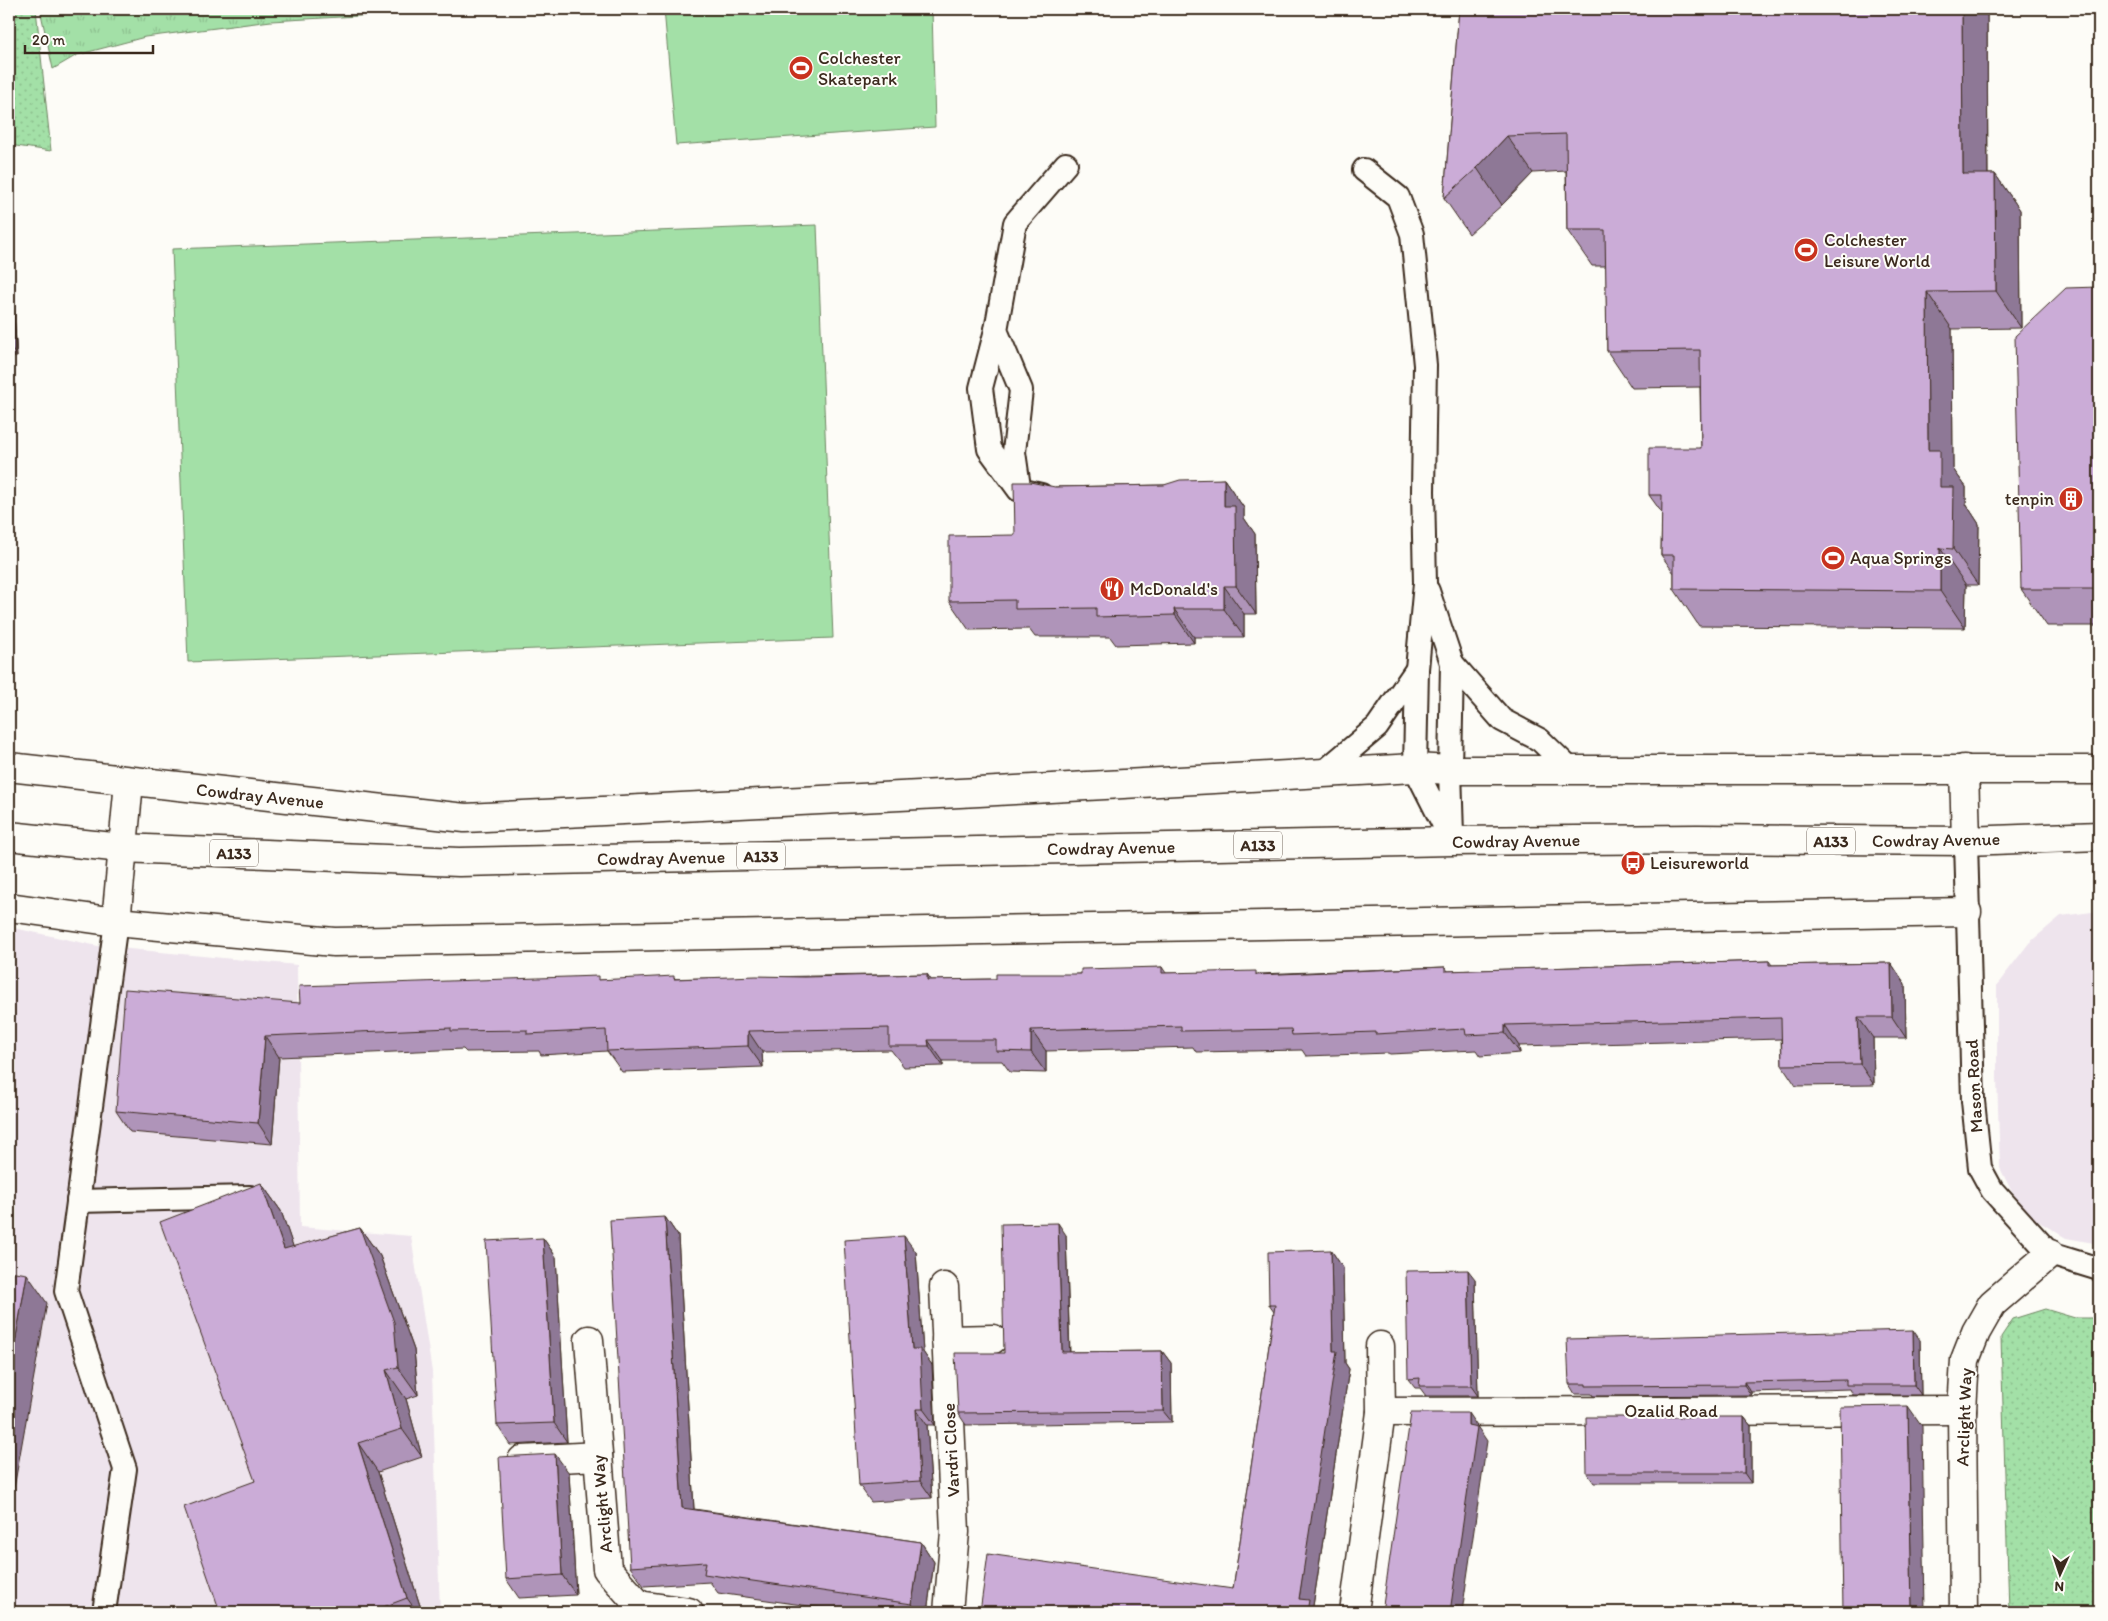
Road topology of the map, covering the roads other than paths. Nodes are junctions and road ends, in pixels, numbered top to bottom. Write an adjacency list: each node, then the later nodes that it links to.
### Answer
1 (1066, 164): 3 (lane)
2 (1364, 170): 6 (lane)
3 (996, 330): 4 (lane); 4 (lane)
4 (1019, 490): 5 (lane)
5 (1066, 500)
6 (1425, 583): 7 (lane); 8 (lane)
7 (1452, 663): 11 (lane); 13 (lane)
8 (1417, 669): 10 (lane); 15 (lane)
9 (9, 767): 16 (main road, Cowdray Avenue)
10 (1415, 768): 13 (main road, Cowdray Avenue); 15 (main road, Cowdray Avenue); 19 (lane)
11 (1570, 769): 12 (main road, Cowdray Avenue); 13 (main road, Cowdray Avenue)
12 (1964, 769): 14 (main road, Cowdray Avenue); 20 (main road)
13 (1450, 770): 19 (lane)
14 (2099, 770)
15 (1324, 772): 16 (main road, Cowdray Avenue)
16 (129, 782): 21 (main road)
17 (9, 836): 21 (main road, Cowdray Avenue / A133)
18 (2099, 836): 20 (main road, Cowdray Avenue / A133)
19 (1452, 841): 20 (main road, Cowdray Avenue / A133); 21 (main road, Cowdray Avenue / A133)
20 (1966, 841): 23 (lane, Mason Road)
21 (122, 848): 24 (main road)
22 (9, 907): 24 (main road)
23 (1967, 912): 24 (main road); 27 (lane, Mason Road)
24 (116, 922): 26 (lane)
25 (250, 1197): 26 (lane)
26 (78, 1201): 38 (lane)
27 (2050, 1254): 28 (lane); 34 (main road, Arclight Way)
28 (2099, 1269)
29 (944, 1287): 32 (main road, Vardri Close)
30 (992, 1339): 32 (main road)
31 (589, 1340): 36 (main road, Arclight Way)
32 (946, 1340): 40 (main road, Vardri Close)
33 (1380, 1346): 35 (main road)
34 (1962, 1410): 35 (main road, Ozalid Road); 42 (main road, Arclight Way)
35 (1381, 1412): 41 (main road)
36 (598, 1456): 37 (main road); 39 (main road, Arclight Way)
37 (500, 1461)
38 (104, 1612)
39 (689, 1612)
40 (948, 1612)
41 (1354, 1612)
42 (1964, 1612)

